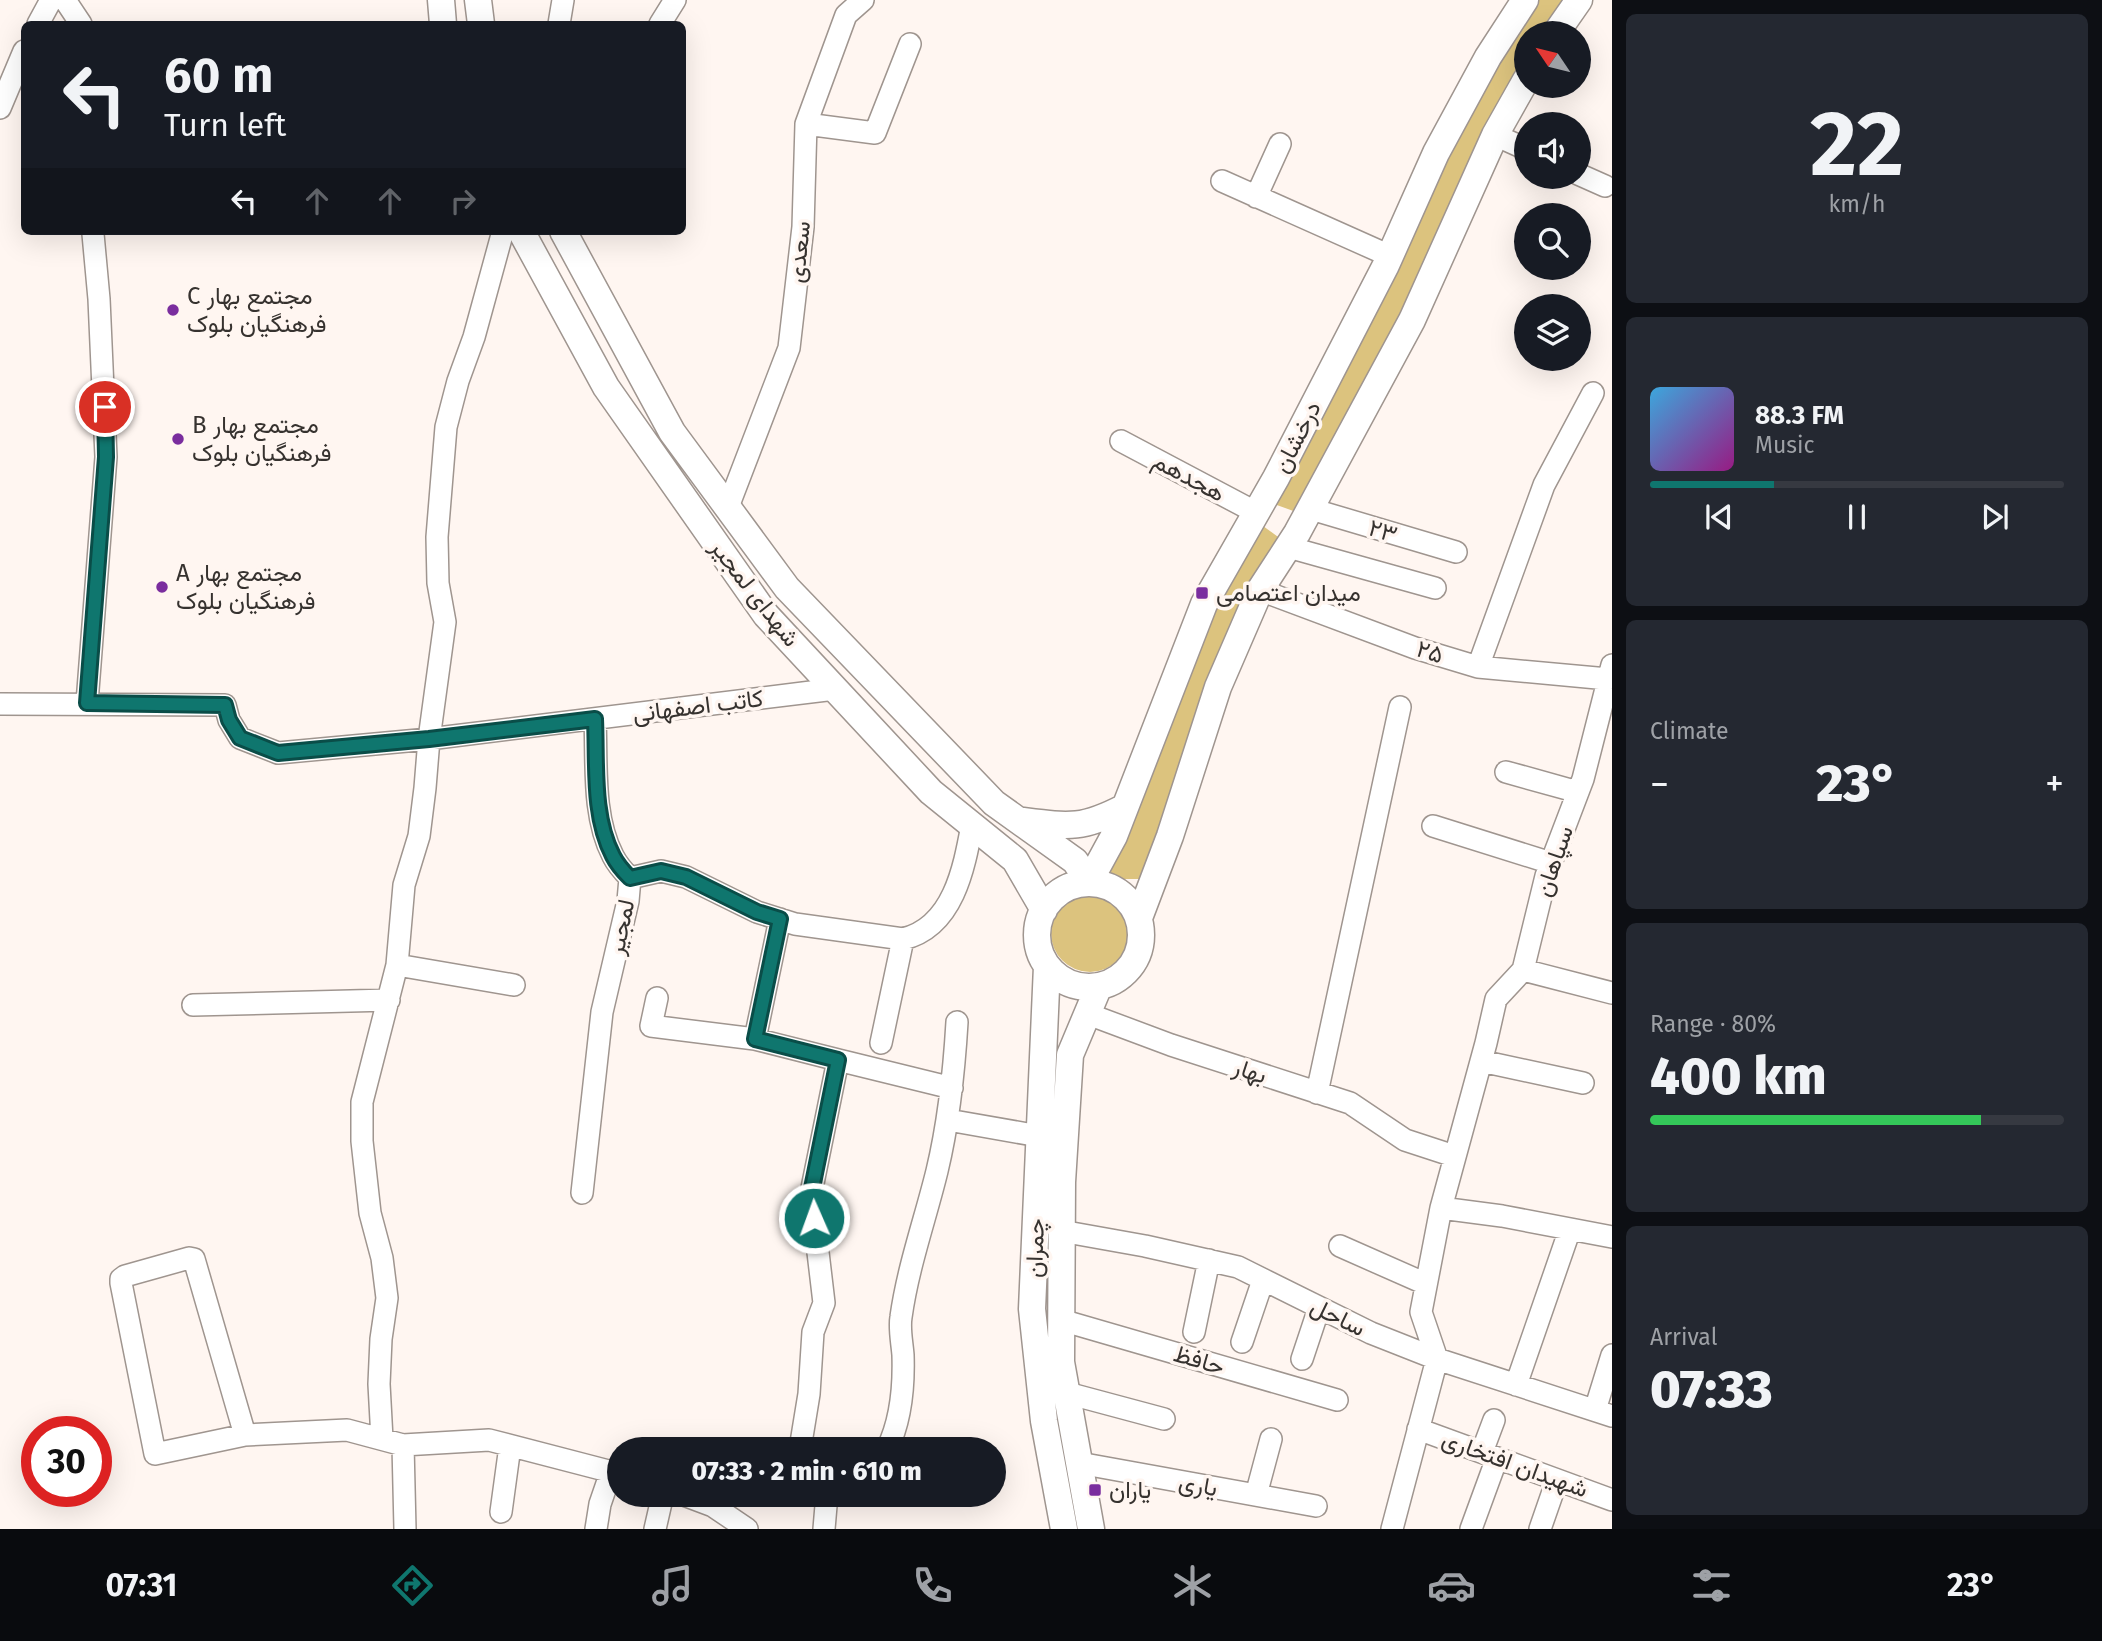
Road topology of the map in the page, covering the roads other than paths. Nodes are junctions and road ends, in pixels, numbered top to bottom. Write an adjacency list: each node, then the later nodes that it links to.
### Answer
1 (51, 0): 10 (street)
2 (65, 0): 11 (street)
3 (441, 0): 12 (main road)
4 (478, 0): 13 (main road)
5 (563, 0): 14 (street)
6 (676, 0): 15 (street)
7 (863, 0): 21 (street, سعدی)
8 (1525, 0): 33 (main road, درخشان)
9 (1579, 0): 16 (main road)
10 (40, 21)
11 (79, 21)
12 (443, 21)
13 (481, 21)
14 (560, 21)
15 (662, 21)
16 (1564, 21)
17 (910, 44): 21 (street)
18 (21, 58): 20 (street)
19 (1516, 98): 22 (main road, درخشان)
20 (0, 108)
21 (806, 124): 36 (street, سعدی)
22 (1495, 135): 24 (street); 37 (main road, درخشان)
23 (1280, 144): 28 (street)
24 (1514, 144)
25 (1591, 180): 27 (street)
26 (1222, 181): 28 (street)
27 (1605, 186)
28 (1256, 197): 33 (street)
29 (93, 235): 46 (street)
30 (502, 235): 50 (street)
31 (523, 235): 45 (main road, شهدای لمجیر)
32 (565, 235): 36 (main road, شهدای لمجیر)
33 (1390, 256): 38 (main road, درخشان)
34 (1593, 393): 43 (street)
35 (1121, 441): 38 (street, هجدهم)
36 (728, 507): 54 (main road, شهدای لمجیر)
37 (1311, 509): 39 (main road, درخشان); 40 (street, ۲۳)
38 (1258, 513): 39 (main road); 53 (main road, درخشان)
39 (1293, 540): 41 (street); 42 (main road, درخشان)
40 (1456, 552)
41 (1435, 587)
42 (1261, 590): 43 (street, ۲۵); 63 (main road, درخشان)
43 (1478, 667): 44 (street, ۲۵)
44 (1610, 672): 52 (street, سپاهان)
45 (835, 689): 49 (street, کاتب اصفهانی); 55 (main road, شهدای لمجیر)
46 (87, 703): 47 (street, کاتب اصفهانی); 50 (street, کاتب اصفهانی)
47 (0, 704)
48 (1400, 707): 83 (street)
49 (595, 719): 50 (street, کاتب اصفهانی); 60 (street)
50 (429, 739): 66 (street)
51 (1506, 772): 52 (street)
52 (1578, 792): 58 (street, سپاهان)
53 (1125, 807): 54 (main road); 61 (main road, درخشان)
54 (1018, 821): 57 (main road, شهدای لمجیر)
55 (972, 825): 59 (main road, شهدای لمجیر); 65 (street)
56 (1433, 827): 58 (street)
57 (1051, 844): 59 (main road); 61 (main road, شهدای لمجیر)
58 (1551, 863): 68 (street, سپاهان)
59 (1020, 869): 62 (main road, شهدای لمجیر)
60 (630, 878): 64 (street, لمجیر); 87 (street, لمجیر)
61 (1089, 882): 62 (main road); 63 (main road)
62 (1044, 909): 67 (main road)
63 (1139, 918): 70 (main road)
64 (780, 919): 65 (street, لمجیر); 77 (street)
65 (903, 939): 78 (street)
66 (397, 965): 69 (street); 73 (street)
67 (1047, 966): 70 (main road); 85 (main road, چمران)
68 (1523, 970): 71 (street); 80 (street)
69 (514, 985)
70 (1099, 986): 75 (main road, چمران)
71 (1612, 993)
72 (657, 998): 77 (street)
73 (389, 1000): 74 (street); 114 (street)
74 (193, 1005)
75 (1088, 1014): 83 (street, بهار); 90 (main road, چمران)
76 (957, 1022): 82 (street)
77 (755, 1039): 79 (street)
78 (881, 1043)
79 (838, 1060): 82 (street); 111 (street)
80 (1480, 1061): 81 (street); 86 (street)
81 (1583, 1083)
82 (952, 1088): 84 (street)
83 (1317, 1093): 86 (street, بهار)
84 (948, 1120): 85 (street); 112 (street)
85 (1039, 1136): 133 (main road, چمران)
86 (1454, 1156): 88 (street)
87 (582, 1193)
88 (1441, 1208): 89 (street); 95 (street)
89 (1570, 1229): 91 (street); 103 (street)
90 (1061, 1231): 93 (street, ساحل); 97 (main road, چمران)
91 (1612, 1237)
92 (1340, 1246): 95 (street)
93 (1209, 1261): 94 (street, ساحل); 98 (street)
94 (1263, 1280): 96 (street, ساحل); 99 (street)
95 (1426, 1284): 102 (street)
96 (1320, 1308): 101 (street); 102 (street, ساحل)
97 (1061, 1320): 104 (main road, چمران); 105 (street, حافظ)
98 (1194, 1332)
99 (1241, 1342)
100 (1612, 1355): 106 (street)
101 (1302, 1359)
102 (1437, 1359): 103 (street, ساحل); 109 (street)
103 (1516, 1385): 106 (street, ساحل)
104 (1066, 1393): 107 (street); 117 (main road, چمران)
105 (1337, 1400)
106 (1604, 1413)
107 (1164, 1419)
108 (1494, 1420): 116 (street)
109 (1418, 1429): 116 (street, شهیدان افتخاری); 135 (street)
110 (245, 1435): 110 (street); 114 (street)
111 (802, 1437)
112 (893, 1437)
113 (1271, 1439): 121 (street)
114 (392, 1442): 115 (street); 128 (street)
115 (510, 1446): 118 (street); 127 (street)
116 (1489, 1455): 119 (street, شهیدان افتخاری); 136 (street)
117 (1079, 1463): 121 (street, یاری); 134 (main road, چمران)
118 (607, 1471)
119 (1557, 1480): 122 (street, شهیدان افتخاری); 137 (street)
120 (607, 1490): 129 (street)
121 (1256, 1495): 123 (street, یاری)
122 (1612, 1500)
123 (1316, 1506)
124 (660, 1507): 130 (street)
125 (714, 1507): 131 (street)
126 (826, 1507): 132 (street)
127 (500, 1512)
128 (405, 1529)
129 (596, 1529)
130 (655, 1529)
131 (747, 1529)
132 (824, 1529)
133 (1064, 1529)
134 (1090, 1529)
135 (1392, 1529)
136 (1471, 1529)
137 (1540, 1529)

